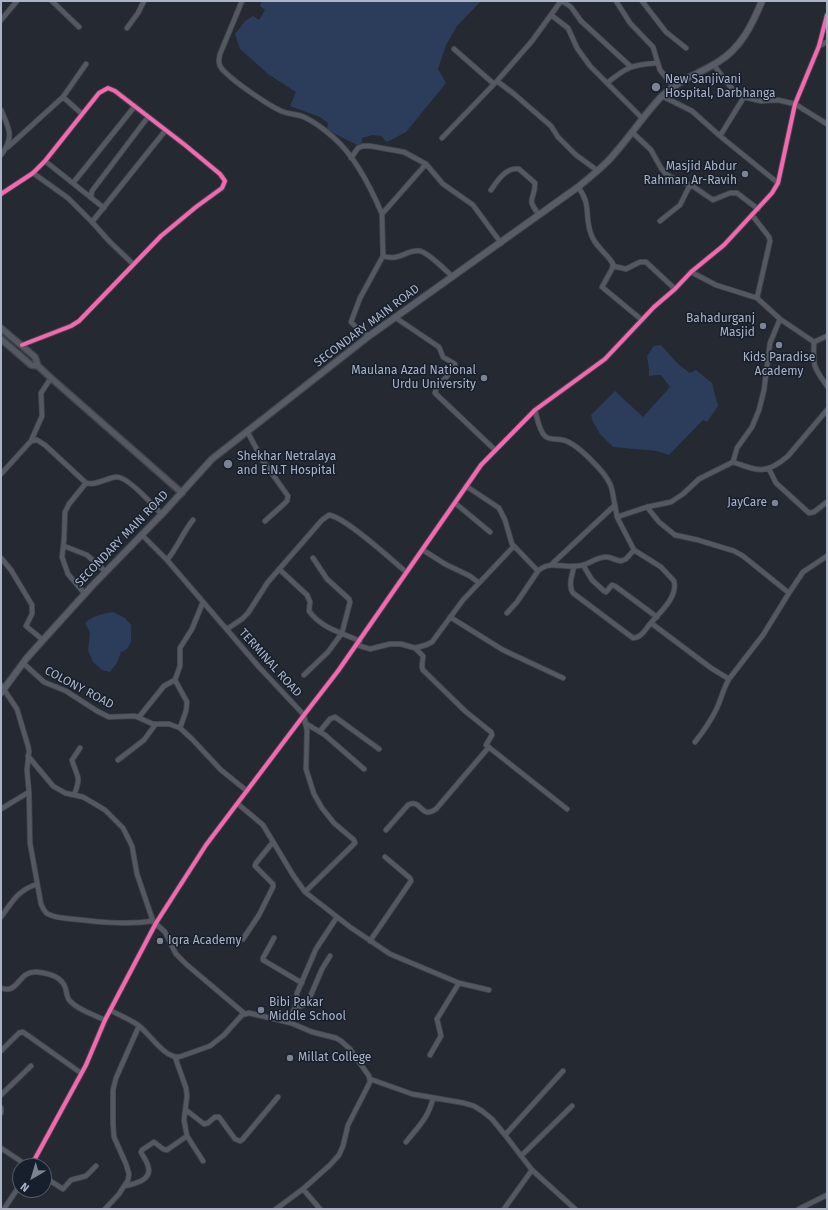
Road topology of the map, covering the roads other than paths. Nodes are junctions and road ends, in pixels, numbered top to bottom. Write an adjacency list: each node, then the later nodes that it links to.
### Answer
1 (17, 1): 11 (street)
2 (52, 1): 12 (street)
3 (144, 1): 13 (street)
4 (242, 1): 41 (street)
5 (562, 1): 9 (street); 21 (street)
6 (616, 1): 18 (street)
7 (642, 1): 16 (street)
8 (762, 1): 20 (main road, SECONDARY MAIN ROAD)
9 (551, 15): 22 (street); 23 (street)
10 (827, 15): 15 (street)
11 (1, 20)
12 (79, 27)
13 (127, 28)
14 (827, 42): 15 (street)
15 (820, 46): 28 (street)
16 (686, 48)
17 (454, 49): 22 (street)
18 (657, 63): 21 (street); 24 (street)
19 (86, 64): 26 (street)
20 (713, 64): 24 (main road, SECONDARY MAIN ROAD); 27 (street)
21 (630, 66): 23 (street)
22 (496, 83): 38 (street); 44 (street)
23 (607, 83): 33 (street)
24 (674, 87): 25 (main road, SECONDARY MAIN ROAD)
25 (662, 96): 33 (main road, SECONDARY MAIN ROAD); 37 (street)
26 (63, 97): 31 (street); 39 (street)
27 (744, 97): 28 (street); 37 (street)
28 (795, 104): 34 (street); 46 (street)
29 (135, 106): 31 (street); 32 (street); 47 (street)
30 (1, 110): 39 (street)
31 (82, 114): 42 (street)
32 (148, 117): 35 (street); 52 (street)
33 (642, 118): 36 (main road, SECONDARY MAIN ROAD)
34 (827, 124)
35 (165, 130): 53 (street); 62 (street)
36 (632, 132): 44 (main road, SECONDARY MAIN ROAD); 48 (street)
37 (720, 136): 46 (street)
38 (442, 138)
39 (8, 147): 40 (street)
40 (1, 154)
41 (351, 158): 43 (street); 55 (street)
42 (45, 161): 45 (street); 47 (street)
43 (426, 164): 55 (street); 60 (street)
44 (598, 171): 49 (main road, SECONDARY MAIN ROAD)
45 (33, 173): 51 (street); 59 (street)
46 (778, 183): 54 (street)
47 (73, 184): 52 (street)
48 (690, 185): 54 (street); 58 (street)
49 (578, 187): 56 (main road, SECONDARY MAIN ROAD); 63 (street)
50 (491, 190): 56 (street)
51 (1, 194)
52 (91, 198): 53 (street)
53 (104, 208): 59 (street)
54 (758, 209): 57 (street)
55 (382, 214): 61 (street)
56 (539, 215): 60 (main road, SECONDARY MAIN ROAD)
57 (752, 215): 64 (street); 67 (street)
58 (660, 221)
59 (92, 222): 62 (street)
60 (501, 243): 65 (main road, SECONDARY MAIN ROAD)
61 (383, 256): 65 (street); 72 (street)
62 (133, 264): 76 (street)
63 (613, 266): 66 (street); 70 (street)
64 (691, 272): 66 (street); 67 (street)
65 (453, 277): 68 (main road, SECONDARY MAIN ROAD)
66 (675, 289): 70 (street)
67 (757, 298): 69 (street)
68 (396, 318): 72 (main road, SECONDARY MAIN ROAD); 84 (street)
69 (780, 319): 75 (street); 85 (street)
70 (642, 320): 80 (street)
71 (1, 328): 76 (street)
72 (369, 336): 82 (main road, SECONDARY MAIN ROAD)
73 (827, 336): 75 (street)
74 (1, 339): 77 (street)
75 (814, 342): 79 (street)
76 (22, 345): 77 (street)
77 (38, 366): 78 (street)
78 (51, 378): 83 (street); 90 (street)
79 (827, 386)
80 (535, 410): 84 (street); 93 (street)
81 (827, 410): 86 (street)
82 (247, 431): 90 (main road, SECONDARY MAIN ROAD); 98 (street)
83 (31, 441): 87 (street); 88 (street)
84 (495, 450): 89 (street)
85 (732, 462): 86 (street); 94 (street)
86 (769, 469): 91 (street)
87 (1, 474)
88 (86, 483): 95 (street); 101 (street)
89 (466, 486): 92 (street); 102 (street)
90 (182, 493): 95 (main road, SECONDARY MAIN ROAD)
91 (827, 502)
92 (455, 503): 99 (street); 103 (street)
93 (615, 505): 96 (street); 109 (street)
94 (647, 507): 96 (street); 117 (street)
95 (162, 515): 100 (main road, SECONDARY MAIN ROAD)
96 (617, 517): 104 (street)
97 (193, 520): 108 (street)
98 (265, 521)
99 (490, 532)
100 (142, 535): 108 (street, TERMINAL ROAD); 114 (main road, SECONDARY MAIN ROAD)
101 (64, 546): 114 (street); 118 (street)
102 (514, 546): 113 (street); 116 (street)
103 (423, 550): 115 (street); 116 (street)
104 (634, 550): 110 (street); 122 (street)
105 (827, 556): 117 (street)
106 (1, 558): 126 (street)
107 (313, 558): 125 (street)
108 (167, 560): 119 (street, TERMINAL ROAD)
109 (552, 564): 111 (street); 113 (street)
110 (583, 565): 111 (street); 122 (street)
111 (574, 567): 123 (street)
112 (279, 568): 115 (street); 124 (street); 125 (street)
113 (538, 571): 120 (street)
114 (106, 572): 118 (main road, SECONDARY MAIN ROAD)
115 (406, 572): 127 (street)
116 (479, 583): 121 (street)
117 (789, 593): 132 (street)
118 (85, 594): 126 (main road, SECONDARY MAIN ROAD)
119 (203, 602): 124 (street, TERMINAL ROAD); 133 (street)
120 (506, 613)
121 (450, 617): 128 (street); 131 (street)
122 (657, 617): 123 (street)
123 (651, 623): 132 (street)
124 (227, 629): 135 (street, TERMINAL ROAD)
125 (342, 633): 127 (street); 130 (street)
126 (44, 640): 129 (main road, SECONDARY MAIN ROAD)
127 (358, 643): 128 (street); 135 (street)
128 (414, 648): 142 (street)
129 (23, 664): 134 (main road, SECONDARY MAIN ROAD); 136 (street, COLONY ROAD)
130 (304, 675)
131 (563, 678)
132 (729, 678): 141 (street)
133 (176, 680): 136 (street); 139 (street)
134 (2, 689): 145 (street)
135 (304, 715): 137 (street); 148 (street)
136 (139, 717): 138 (street, COLONY ROAD)
137 (305, 723): 140 (street); 158 (street)
138 (155, 725): 139 (street, COLONY ROAD); 146 (street)
139 (180, 728): 148 (street)
140 (320, 731): 144 (street); 147 (street)
141 (695, 742)
142 (489, 747): 153 (street); 154 (street)
143 (80, 748): 150 (street)
144 (379, 749)
145 (28, 756): 149 (street); 150 (street)
146 (118, 760)
147 (364, 769)
148 (247, 791): 151 (street)
149 (29, 792): 152 (street); 157 (street)
150 (74, 795): 161 (street)
151 (238, 804): 155 (street); 161 (street)
152 (1, 809)
153 (567, 809)
154 (386, 830)
155 (273, 842): 158 (street); 163 (street)
156 (385, 857): 164 (street)
157 (37, 884): 160 (street); 161 (street)
158 (305, 892): 159 (street)
159 (337, 917): 164 (street); 166 (street)
160 (1, 918)
161 (154, 922): 171 (street); 172 (street)
162 (274, 938): 166 (street)
163 (242, 939)
164 (370, 940): 167 (street)
165 (330, 956): 170 (street)
166 (302, 982): 170 (street)
167 (459, 983): 169 (street); 177 (street)
168 (1, 988): 173 (street)
169 (489, 990)
170 (295, 1008): 174 (street)
171 (110, 1010): 173 (street); 175 (street)
172 (245, 1014): 174 (street); 178 (street)
173 (105, 1020): 181 (street)
174 (287, 1022): 182 (street)
175 (139, 1026): 178 (street); 201 (street)
176 (1, 1051): 181 (street)
177 (430, 1055)
178 (175, 1057): 188 (street)
179 (31, 1066): 183 (street)
180 (563, 1071): 190 (street)
181 (81, 1073): 196 (street)
182 (370, 1079): 185 (street); 202 (street)
183 (1, 1095)
184 (278, 1097): 188 (street)
185 (433, 1098): 190 (street); 192 (street)
186 (572, 1106): 194 (street)
187 (1, 1108): 189 (street)
188 (186, 1110): 191 (street)
189 (1, 1113)
190 (505, 1135): 194 (street)
191 (187, 1136): 197 (street); 201 (street)
192 (406, 1142)
193 (1, 1148): 195 (street)
194 (521, 1156): 199 (street)
195 (16, 1158)
196 (35, 1158)
197 (203, 1161)
198 (96, 1166): 200 (street)
199 (532, 1170): 209 (street); 210 (street)
200 (52, 1182)
201 (125, 1186): 206 (street)
202 (303, 1188): 207 (street); 208 (street)
203 (827, 1195): 211 (street)
204 (12, 1197): 205 (street)
205 (4, 1209)
206 (105, 1209)
207 (276, 1209)
208 (320, 1209)
209 (504, 1209)
210 (575, 1209)
211 (799, 1209)

